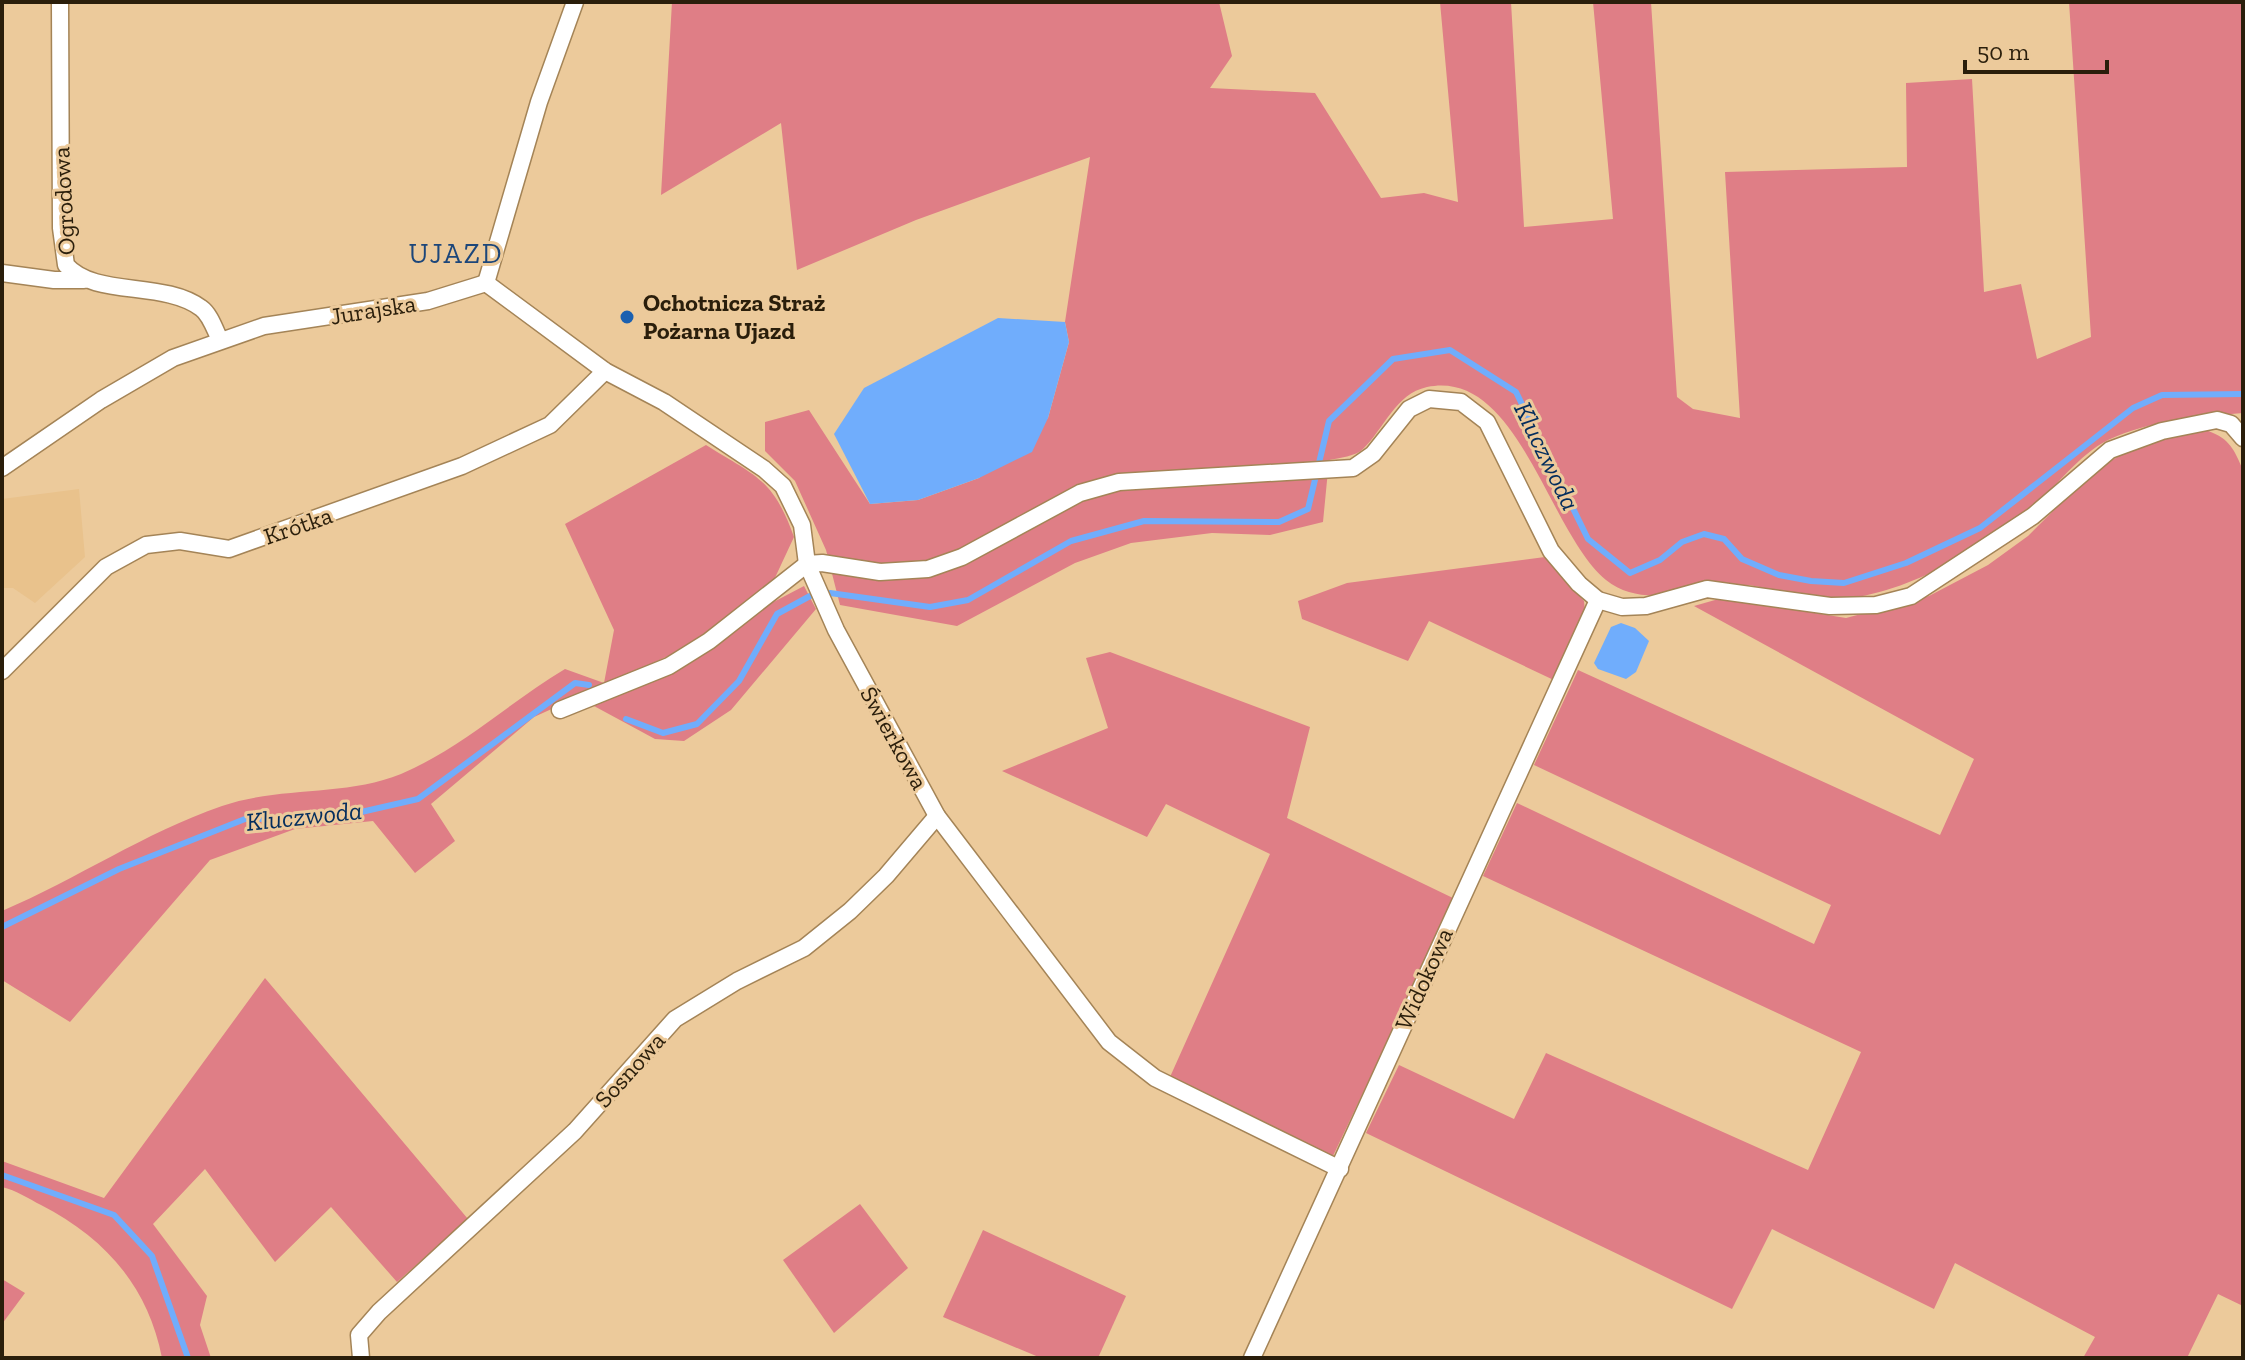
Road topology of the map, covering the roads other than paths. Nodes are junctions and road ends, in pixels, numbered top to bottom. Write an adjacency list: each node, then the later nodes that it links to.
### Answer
1 (60, 2): 4 (street, Ogrodowa)
2 (575, 2): 5 (street)
3 (2, 273): 4 (street)
4 (86, 280): 6 (street, Ogrodowa)
5 (486, 283): 6 (street, Jurajska); 7 (street, Świerkowa)
6 (220, 340): 9 (street, Jurajska)
7 (605, 371): 10 (street, Świerkowa); 12 (street, Krótka)
8 (2243, 438): 11 (street)
9 (2, 468)
10 (807, 564): 11 (street); 13 (street); 14 (street, Świerkowa)
11 (1598, 600): 15 (street, Widokowa)
12 (2, 671)
13 (560, 710)
14 (937, 816): 15 (street, Świerkowa); 16 (street, Sosnowa)
15 (1340, 1169): 17 (street, Widokowa)
16 (361, 1358)
17 (1252, 1358)

